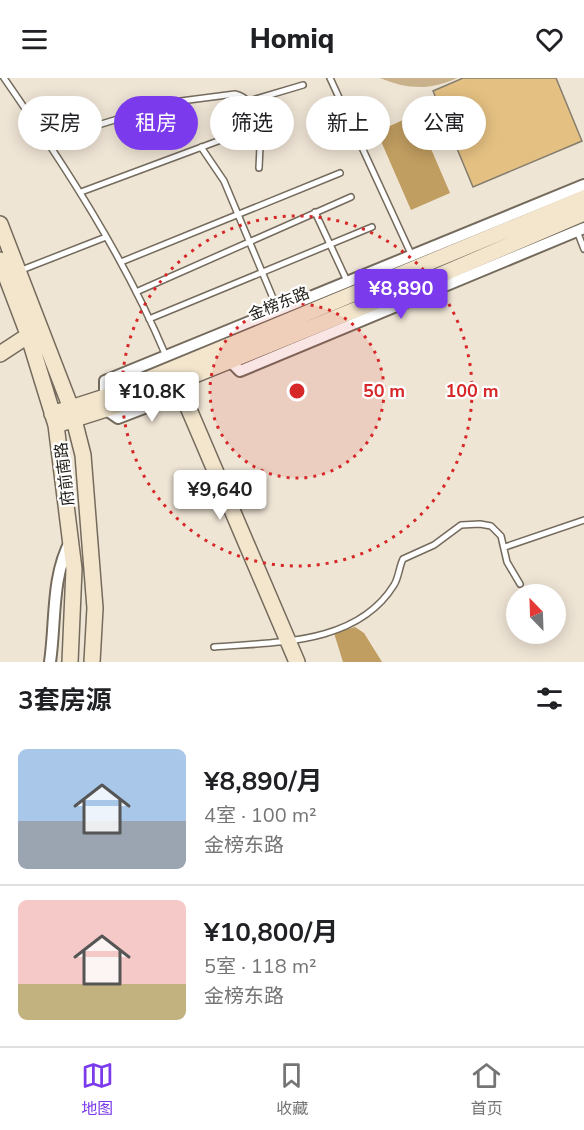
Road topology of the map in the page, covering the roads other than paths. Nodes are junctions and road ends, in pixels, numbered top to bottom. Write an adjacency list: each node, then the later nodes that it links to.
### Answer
1 (4, 78): 15 (lane)
2 (330, 78): 31 (lane)
3 (303, 85): 6 (lane)
4 (219, 96): 5 (lane)
5 (243, 96)
6 (268, 96)
7 (210, 97): 8 (lane)
8 (102, 124)
9 (210, 144): 10 (lane)
10 (201, 147): 15 (lane); 19 (lane)
11 (260, 150): 12 (lane)
12 (259, 168)
13 (340, 173): 19 (lane)
14 (584, 185): 31 (street)
15 (81, 192): 24 (lane)
16 (351, 197): 18 (lane)
17 (584, 198): 22 (street, 金榜东路)
18 (315, 212): 25 (lane); 26 (lane)
19 (238, 216): 25 (lane); 28 (lane)
20 (579, 223): 22 (street, 金榜东路); 27 (lane); 31 (street)
21 (0, 224): 29 (street, 府前南路)
22 (538, 225): 31 (street, 金榜东路)
23 (372, 227): 26 (lane)
24 (106, 237): 28 (lane); 29 (lane)
25 (248, 243): 30 (lane); 33 (lane)
26 (330, 245): 30 (lane); 32 (lane)
27 (584, 249)
28 (121, 262): 33 (lane)
29 (8, 269): 36 (street, 府前南路)
30 (261, 272): 34 (lane); 35 (lane)
31 (425, 275): 32 (street, 金榜东路); 38 (street, 金榜东路)
32 (350, 288): 34 (street, 金榜东路)
33 (136, 292): 35 (lane)
34 (281, 316): 38 (street, 金榜东路)
35 (149, 319): 38 (lane)
36 (34, 331): 37 (street); 40 (street, 府前南路); 41 (street, 府前南路)
37 (0, 354)
38 (172, 368): 39 (street, 金榜东路); 39 (street); 46 (street)
39 (105, 403): 40 (street, 金榜东路)
40 (72, 413): 41 (street, 金榜东路); 50 (street, 府前南路)
41 (54, 419): 43 (street, 府前南路)
42 (584, 520): 44 (lane)
43 (71, 540): 48 (street); 49 (street, 府前南路)
44 (505, 547): 45 (lane); 46 (lane)
45 (520, 584)
46 (289, 641): 47 (lane); 51 (street)
47 (214, 647)
48 (50, 662)
49 (70, 662)
50 (92, 662)
51 (297, 662)

